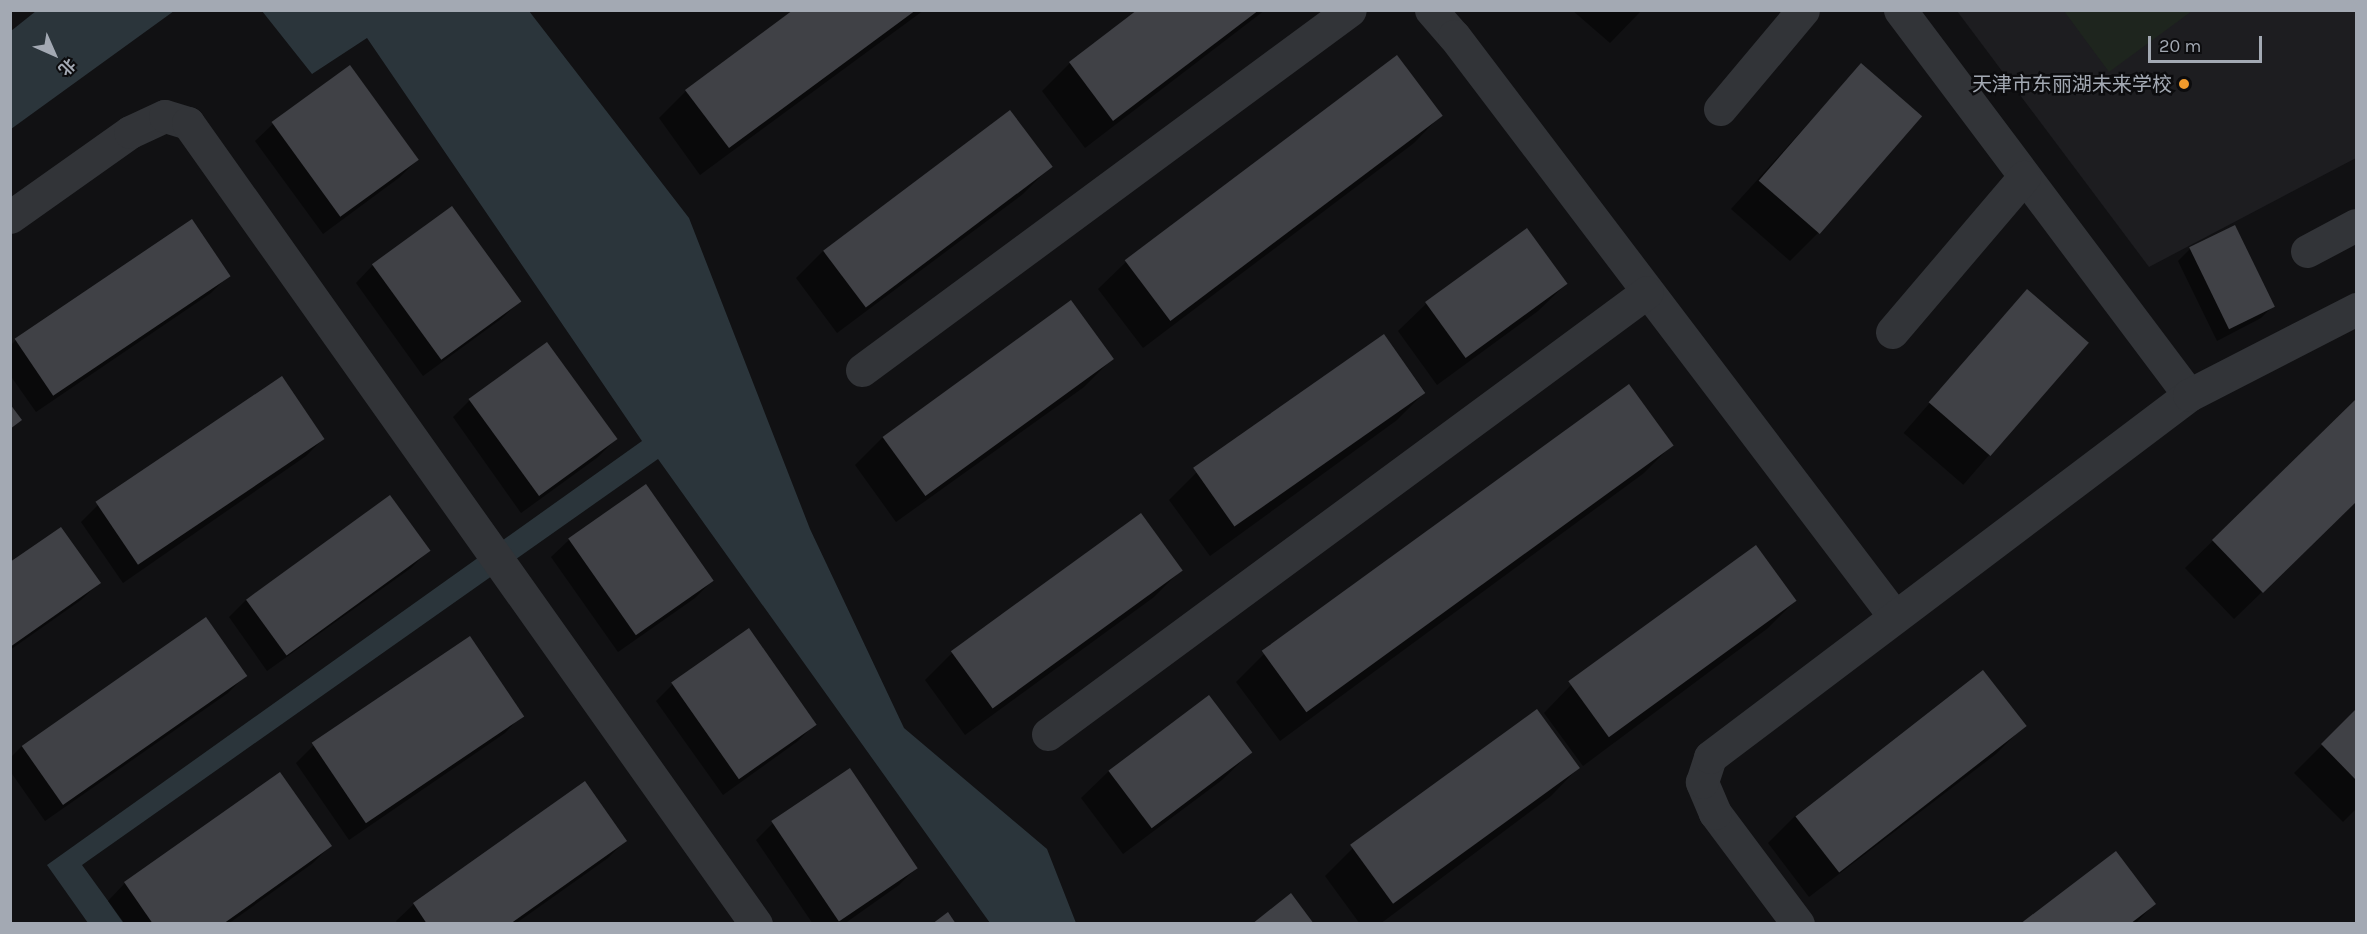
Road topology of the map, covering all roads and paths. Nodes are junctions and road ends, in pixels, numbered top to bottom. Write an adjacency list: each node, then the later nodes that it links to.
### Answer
1 (1350, 10): 13 (lane)
2 (1431, 10): 10 (lane)
3 (1803, 10): 5 (lane)
4 (1900, 10): 6 (lane)
5 (1720, 109)
6 (2024, 177): 12 (lane); 14 (lane)
7 (10, 218): 17 (lane)
8 (2356, 225): 9 (lane)
9 (2307, 251)
10 (1647, 292): 15 (lane); 16 (lane)
11 (2356, 309): 14 (lane)
12 (1892, 332)
13 (862, 370)
14 (2188, 395): 15 (lane)
15 (1895, 617): 18 (lane)
16 (1048, 734)
17 (756, 924)
18 (1798, 924)

